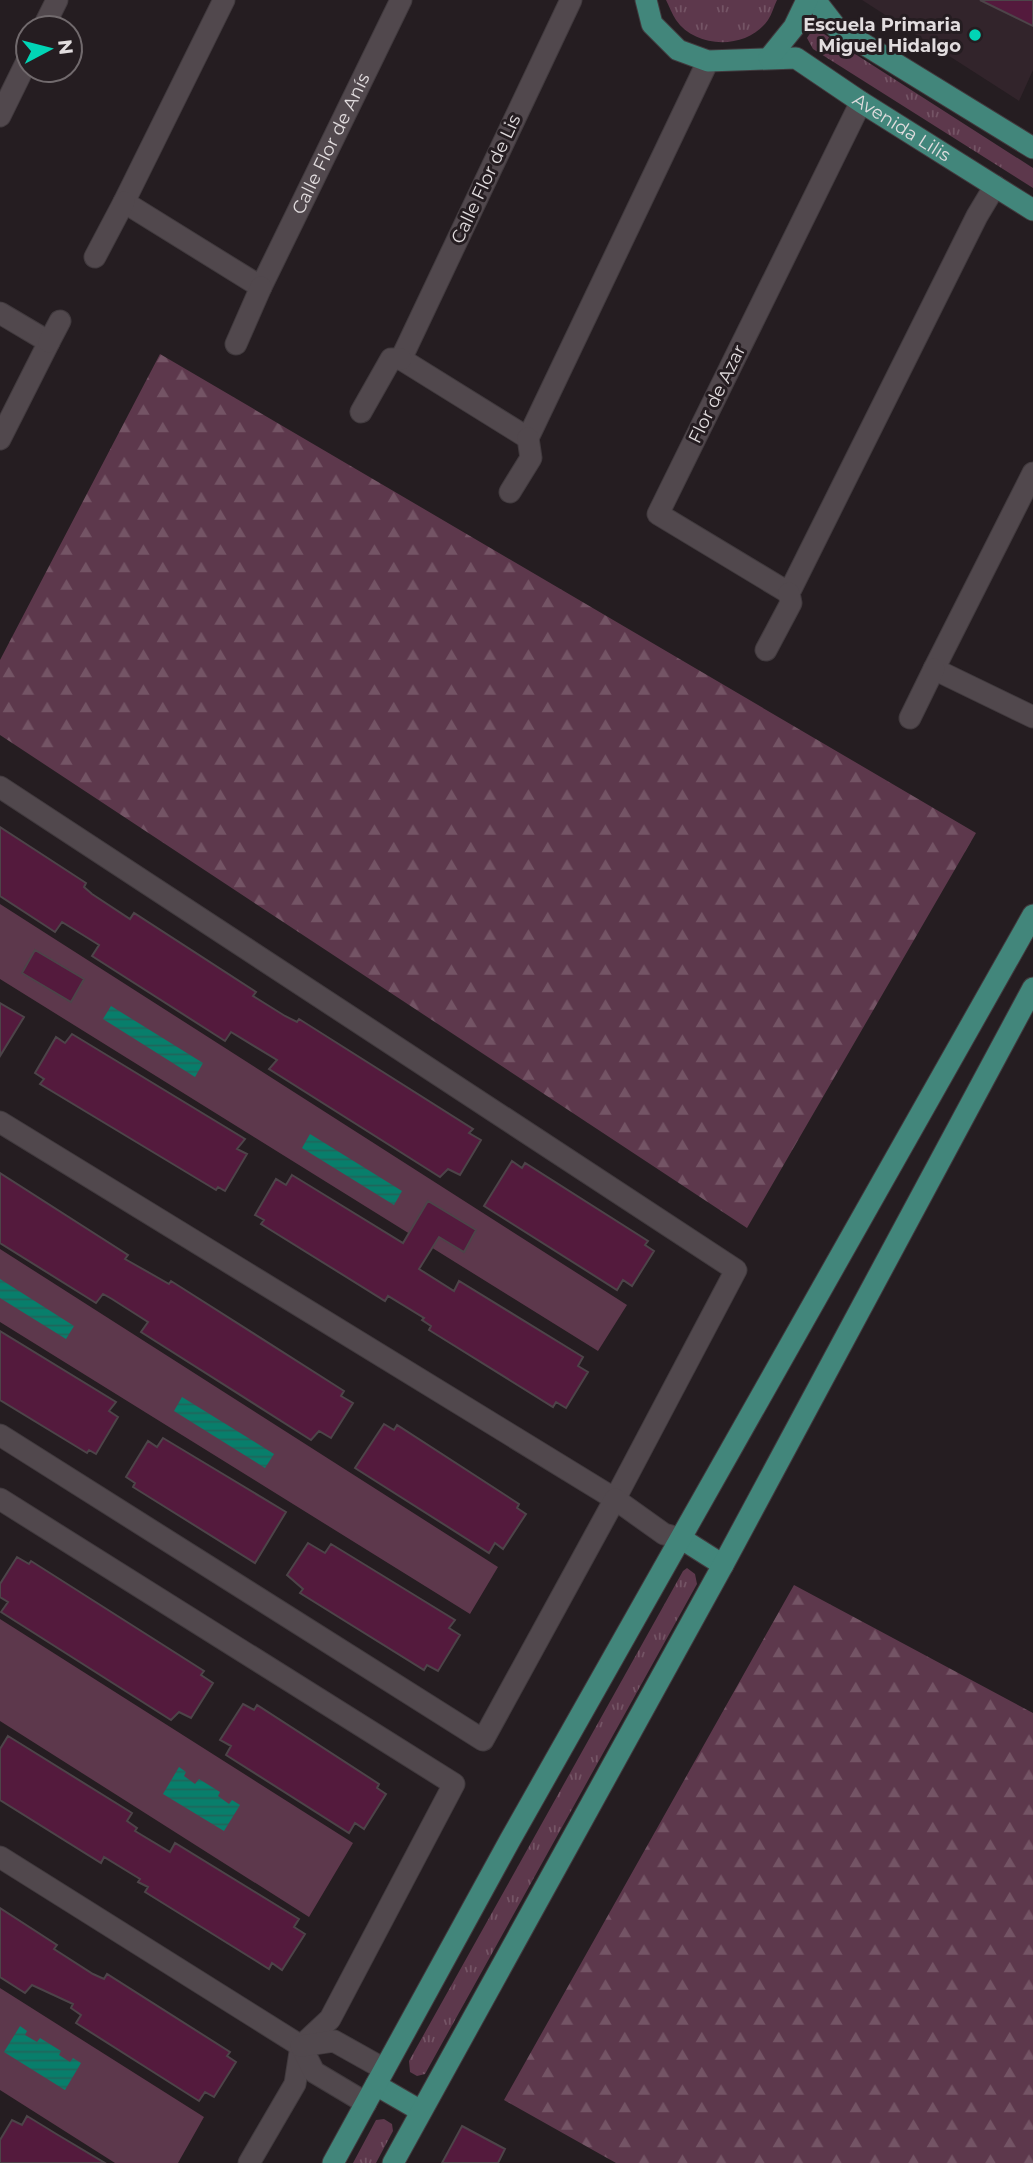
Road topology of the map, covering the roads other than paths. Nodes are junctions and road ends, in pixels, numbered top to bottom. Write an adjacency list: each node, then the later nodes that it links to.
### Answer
1 (224, 0): 14 (street)
2 (401, 0): 17 (street, Calle Flor de Anís)
3 (571, 0): 22 (street, Calle Flor de Lis)
4 (646, 0): 8 (main road)
5 (807, 0): 7 (main road)
6 (815, 0): 12 (main road)
7 (769, 58): 8 (main road, Avenida Lilis); 10 (main road, Avenida Lilis)
8 (708, 61): 24 (street)
9 (16, 84): 11 (street)
10 (861, 102): 13 (main road, Avenida Lilis); 28 (street, Flor de Azar)
11 (0, 116)
12 (1033, 148)
13 (995, 186): 15 (main road, Avenida Lilis); 28 (street)
14 (124, 202): 16 (street); 17 (street)
15 (1033, 210)
16 (95, 257)
17 (261, 287): 21 (street, Calle Flor de Anís)
18 (0, 313): 20 (street)
19 (60, 321): 20 (street)
20 (49, 341): 25 (street)
21 (236, 344)
22 (401, 359): 23 (street, Calle Flor de Lis); 24 (street)
23 (361, 412)
24 (528, 438): 27 (street)
25 (0, 439)
26 (1033, 473): 30 (street)
27 (510, 492)
28 (789, 593): 29 (street)
29 (766, 650)
30 (934, 669): 31 (street); 32 (street)
31 (910, 718)
32 (1033, 718)
33 (0, 787): 39 (street)
34 (1033, 915): 40 (main road)
35 (1033, 988): 41 (main road)
36 (0, 1122): 39 (street)
37 (0, 1435): 39 (street)
38 (0, 1499): 43 (street)
39 (614, 1499): 40 (street)
40 (682, 1539): 41 (main road); 44 (main road)
41 (723, 1565): 45 (main road)
42 (0, 1857): 43 (street)
43 (301, 2046): 44 (street); 44 (street); 46 (street)
44 (375, 2086): 45 (main road); 47 (main road)
45 (421, 2111): 48 (main road)
46 (249, 2163)
47 (333, 2163)
48 (393, 2163)

